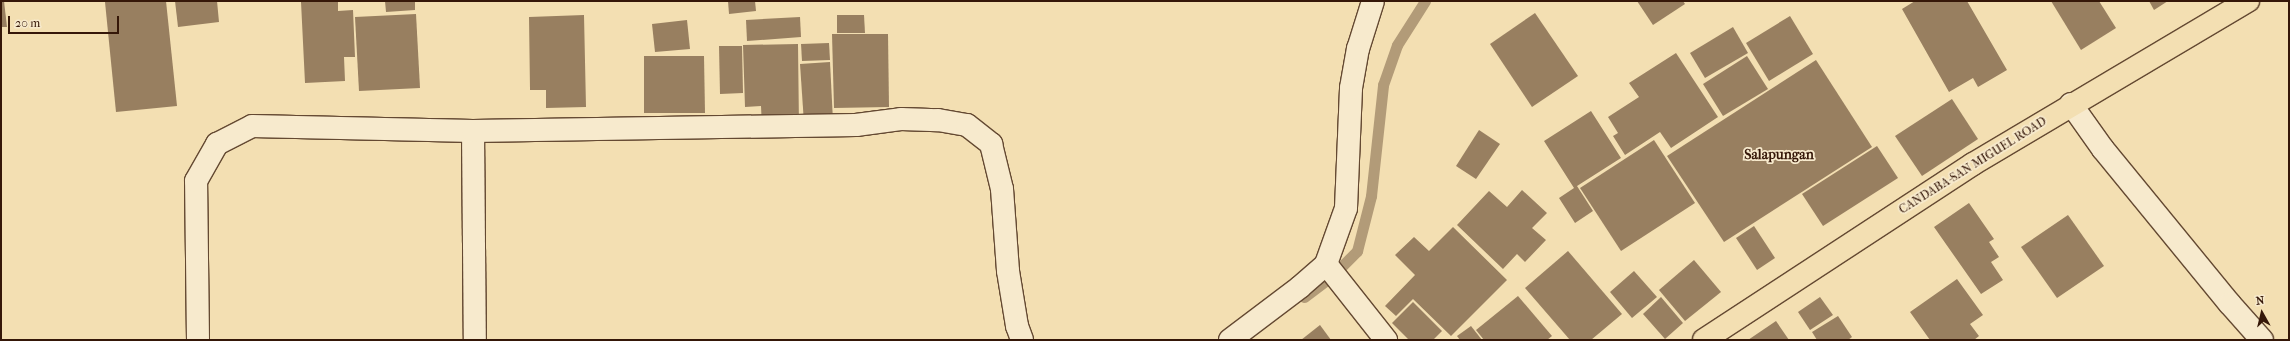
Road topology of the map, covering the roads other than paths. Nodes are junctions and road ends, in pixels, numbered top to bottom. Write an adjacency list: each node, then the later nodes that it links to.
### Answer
1 (1373, 1): 5 (street)
2 (2248, 1): 3 (main road, CANDABA-SAN MIGUEL ROAD)
3 (2071, 104): 11 (main road, CANDABA-SAN MIGUEL ROAD); 12 (street)
4 (473, 131): 6 (street); 7 (street); 8 (street)
5 (1328, 266): 9 (street); 10 (street)
6 (198, 340)
7 (475, 340)
8 (1022, 340)
9 (1230, 340)
10 (1386, 340)
11 (1704, 340)
12 (2262, 340)

